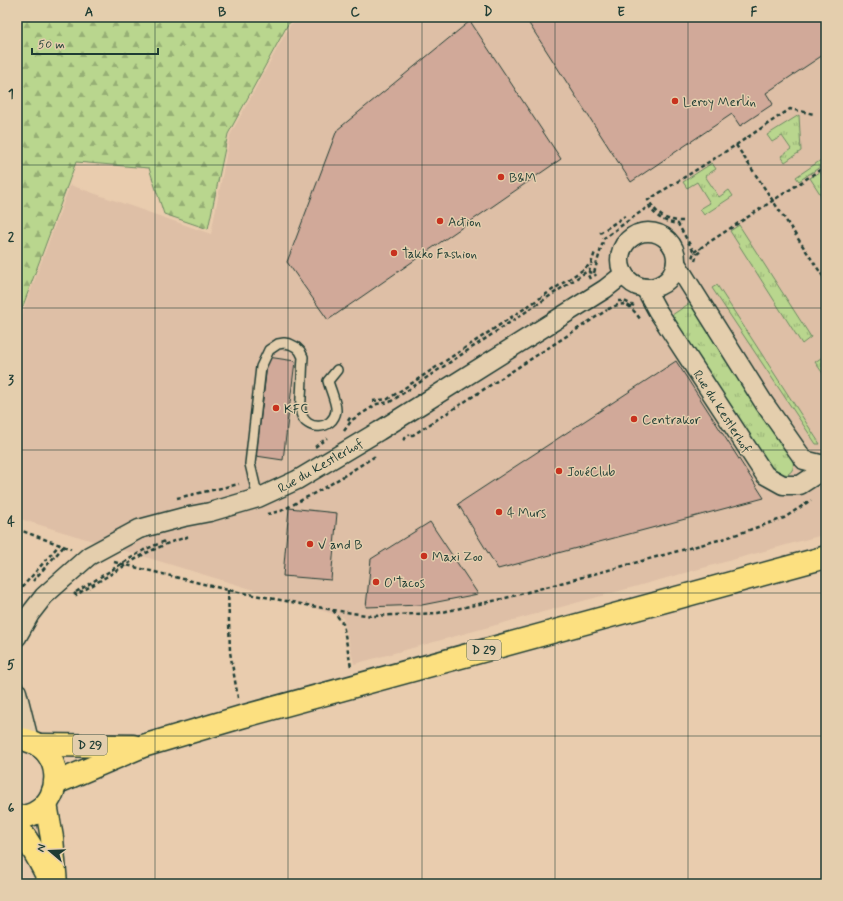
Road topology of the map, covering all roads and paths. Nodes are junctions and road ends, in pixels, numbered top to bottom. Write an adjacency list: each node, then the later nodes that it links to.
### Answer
1 (814, 114): 2 (path)
2 (736, 145): 4 (path); 6 (path)
3 (826, 166): 4 (path)
4 (773, 201): 10 (path); 17 (path)
5 (626, 216): 7 (path)
6 (683, 221)
7 (600, 233)
8 (685, 237): 14 (path)
9 (595, 252): 12 (path)
10 (694, 252)
11 (676, 263): 15 (street); 19 (street); 33 (street)
12 (591, 264): 13 (path); 26 (path)
13 (589, 272): 14 (path); 18 (path); 29 (path)
14 (594, 273): 16 (path)
15 (624, 274): 19 (street); 35 (street, Rue du Kestlerhof)
16 (598, 278)
17 (826, 281)
18 (592, 283)
19 (645, 288): 23 (street, Rue du Kestlerhof)
20 (616, 302): 23 (path)
21 (604, 303): 22 (path)
22 (609, 309): 24 (path); 30 (path)
23 (657, 310): 34 (street, Rue du Kestlerhof)
24 (645, 325)
25 (336, 370): 35 (lane)
26 (373, 401)
27 (351, 416): 28 (path)
28 (343, 427)
29 (341, 433)
30 (411, 435)
31 (331, 437): 32 (path)
32 (314, 449)
33 (826, 464)
34 (826, 468)
35 (255, 487): 36 (path); 38 (path); 49 (street, Rue du Kestlerhof)
36 (177, 498)
37 (814, 498): 48 (path)
38 (181, 500)
39 (183, 535): 44 (path)
40 (187, 537): 44 (path)
41 (60, 544): 47 (path)
42 (64, 546): 45 (path)
43 (826, 556): 50 (main road, D 29)
44 (126, 565): 46 (path)
45 (26, 589)
46 (228, 590): 48 (path); 52 (path)
47 (17, 593)
48 (333, 610): 50 (path)
49 (17, 637)
50 (356, 686): 52 (main road, D 29)
51 (17, 692): 53 (street)
52 (241, 717): 54 (main road, D 29)
53 (28, 741): 54 (main road, D 29); 55 (main road)
54 (143, 746): 55 (main road, D 29)
55 (56, 783): 56 (main road)
56 (46, 804): 57 (main road); 60 (main road)
57 (17, 818)
58 (17, 826): 59 (main road)
59 (51, 884)
60 (56, 884)

